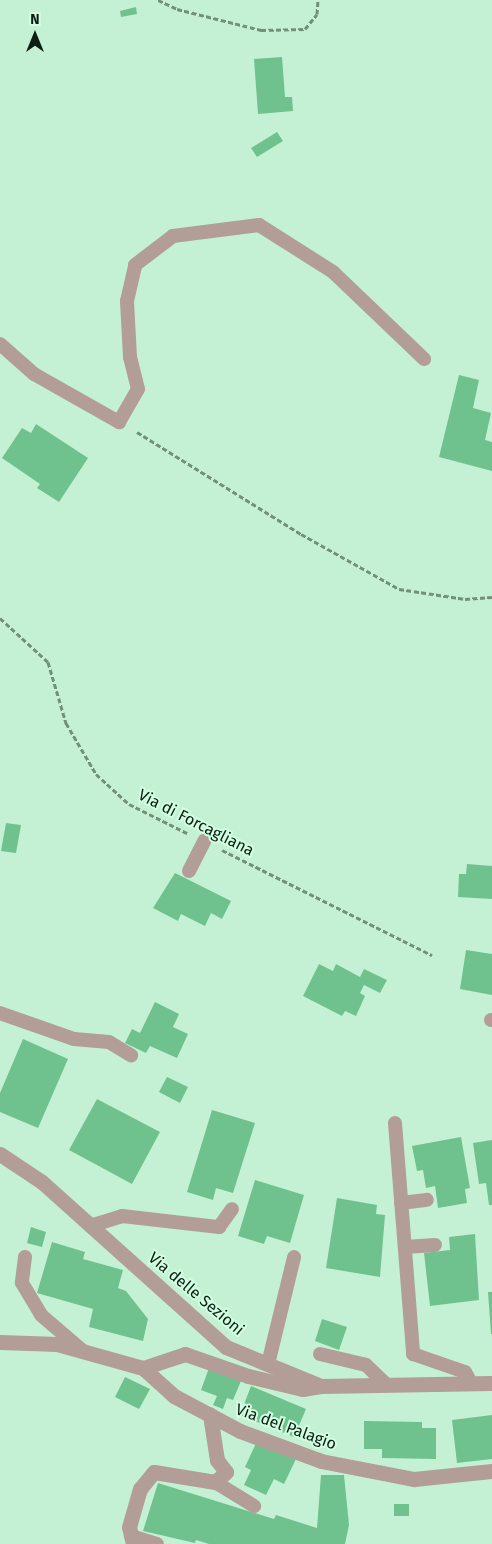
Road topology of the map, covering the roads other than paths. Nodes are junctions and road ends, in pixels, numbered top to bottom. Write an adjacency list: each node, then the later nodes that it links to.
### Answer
1 (0, 344): 2 (lane)
2 (424, 359)
3 (204, 841): 4 (lane)
4 (189, 871)
5 (0, 1013): 6 (lane)
6 (131, 1055)
7 (395, 1122): 10 (lane)
8 (0, 1154): 12 (street, Via delle Sezioni)
9 (427, 1200): 10 (lane)
10 (401, 1203): 14 (lane)
11 (232, 1208): 12 (lane)
12 (90, 1226): 20 (street, Via delle Sezioni)
13 (435, 1246): 14 (lane)
14 (404, 1247): 22 (lane)
15 (24, 1257): 18 (lane)
16 (294, 1257): 20 (lane)
17 (4, 1341): 18 (street)
18 (83, 1351): 21 (street)
19 (320, 1354): 23 (lane)
20 (268, 1364): 24 (street, Via delle Sezioni)
21 (143, 1368): 24 (street); 25 (street, Via del Palagio)
22 (485, 1381): 23 (street, Via delle Sezioni)
23 (387, 1385): 24 (street, Via delle Sezioni)
24 (321, 1386)
25 (210, 1415): 26 (street, Via del Palagio); 27 (street)
26 (492, 1471)
27 (215, 1482): 28 (lane); 29 (street)
28 (254, 1506)
29 (132, 1540): 30 (lane)
30 (157, 1544)

